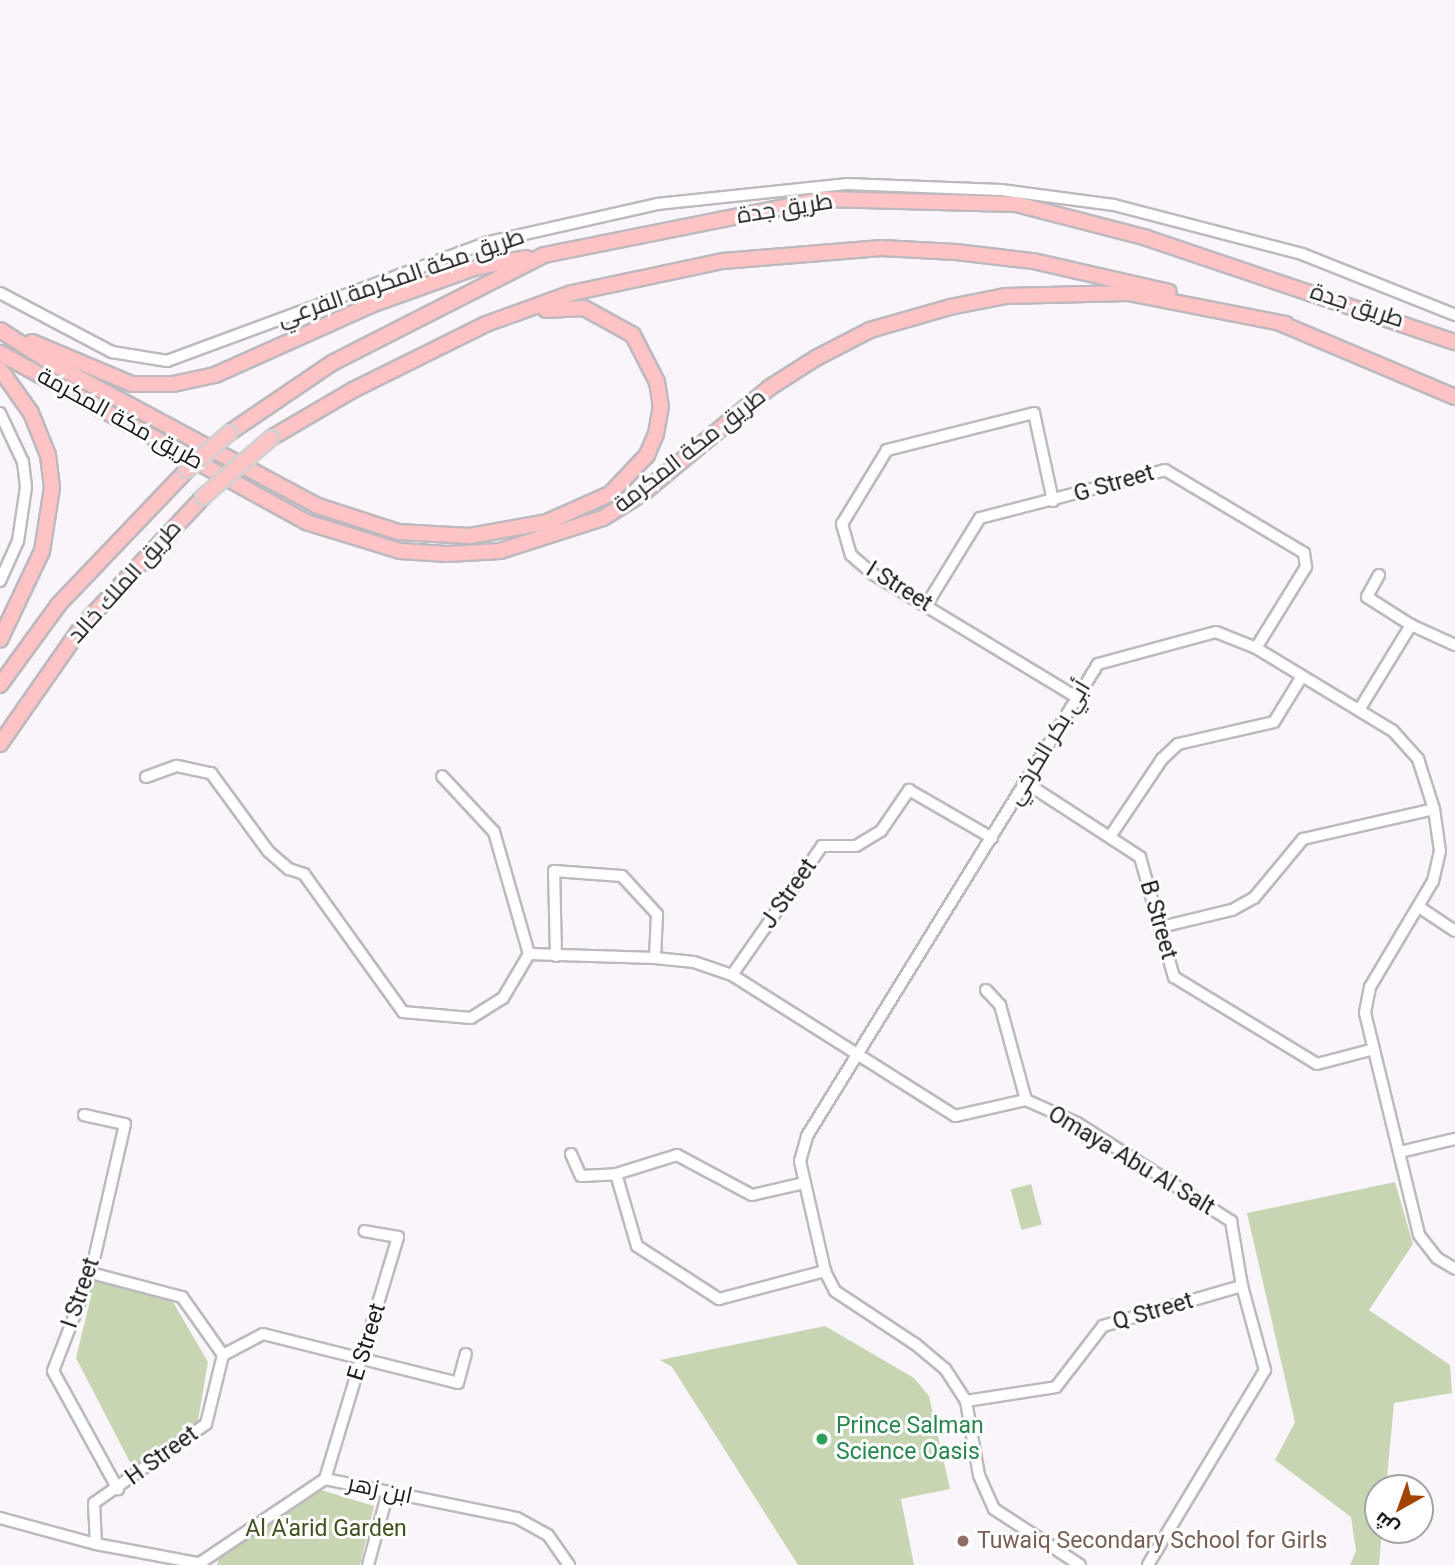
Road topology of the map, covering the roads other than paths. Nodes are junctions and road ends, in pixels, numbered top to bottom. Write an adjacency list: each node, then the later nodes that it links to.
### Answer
1 (544, 255): 6 (highway); 7 (highway, طريق جدة); 12 (highway, طريق جدة)
2 (0, 293): 3 (street, طريق مكة المكرمة الفرعي)
3 (1455, 314)
4 (486, 324): 5 (highway, طريق جدة); 6 (highway, طريق مكة المكرمة); 13 (highway, طريق جدة)
5 (1286, 324): 8 (highway, طريق مكة المكرمة); 10 (highway, طريق جدة)
6 (0, 328)
7 (1455, 342)
8 (0, 353)
9 (0, 369): 19 (highway)
10 (1455, 397)
11 (0, 413): 16 (street)
12 (229, 433): 23 (highway, طريق الملك خالد, bridge)
13 (271, 438): 26 (highway, طريق الملك خالد, bridge)
14 (1053, 501): 17 (street, G Street); 17 (street, I Street); 21 (street, G Street)
15 (1379, 575): 18 (street)
16 (0, 582)
17 (927, 604): 24 (street, I Street)
18 (1411, 625): 20 (street); 25 (street)
19 (0, 640)
20 (1455, 645)
21 (1256, 648): 22 (street, أبي بكر الكرخي); 24 (street, أبي بكر الكرخي)
22 (1301, 678): 25 (street, أبي بكر الكرخي); 31 (street)
23 (0, 685)
24 (1076, 697): 29 (street, أبي بكر الكرخي)
25 (1359, 710): 30 (street, أبي بكر الكرخي)
26 (0, 744)
27 (442, 776): 36 (street)
28 (146, 777): 36 (street)
29 (1026, 783): 31 (street, B Street); 32 (street, أبي بكر الكرخي)
30 (1434, 809): 33 (street, أبي بكر الكرخي); 34 (street)
31 (1111, 835): 34 (street, B Street)
32 (992, 838): 39 (street, J Street); 42 (street, أبي بكر الكرخي)
33 (1419, 907): 35 (street); 41 (street, أبي بكر الكرخي)
34 (1161, 927): 41 (street, B Street)
35 (1455, 930)
36 (529, 954): 37 (street, Omaya Abu Al Salt)
37 (556, 956): 38 (street, Omaya Abu Al Salt); 38 (street)
38 (655, 958): 39 (street, Omaya Abu Al Salt)
39 (732, 975): 42 (street, Omaya Abu Al Salt)
40 (986, 990): 43 (street)
41 (1374, 1049): 46 (street, أبي بكر الكرخي)
42 (857, 1054): 43 (street, Omaya Abu Al Salt); 49 (street, أبي بكر الكرخي)
43 (1026, 1100): 54 (street, Omaya Abu Al Salt)
44 (84, 1115): 53 (street, I Street)
45 (1455, 1139): 46 (street)
46 (1400, 1152): 51 (street, أبي بكر الكرخي)
47 (571, 1154): 48 (street)
48 (616, 1174): 49 (street); 52 (street)
49 (804, 1183): 52 (street, أبي بكر الكرخي)
50 (365, 1231): 57 (street, E Street)
51 (1455, 1269)
52 (825, 1271): 58 (street, أبي بكر الكرخي)
53 (90, 1273): 56 (street); 60 (street, I Street)
54 (1242, 1286): 58 (street, Q Street); 68 (street, Omaya Abu Al Salt)
55 (466, 1354): 57 (street)
56 (223, 1355): 57 (street); 60 (street, H Street)
57 (362, 1362): 59 (street, E Street)
58 (966, 1401): 67 (street, أبي بكر الكرخي)
59 (325, 1479): 61 (street, ابن زهر); 64 (street, ابن زهر)
60 (118, 1489): 63 (street, H Street)
61 (388, 1492): 65 (street); 66 (street, ابن زهر)
62 (0, 1518): 63 (street)
63 (96, 1544): 64 (street)
64 (197, 1564)
65 (368, 1565)
66 (569, 1565)
67 (1080, 1565)
68 (1148, 1565)

